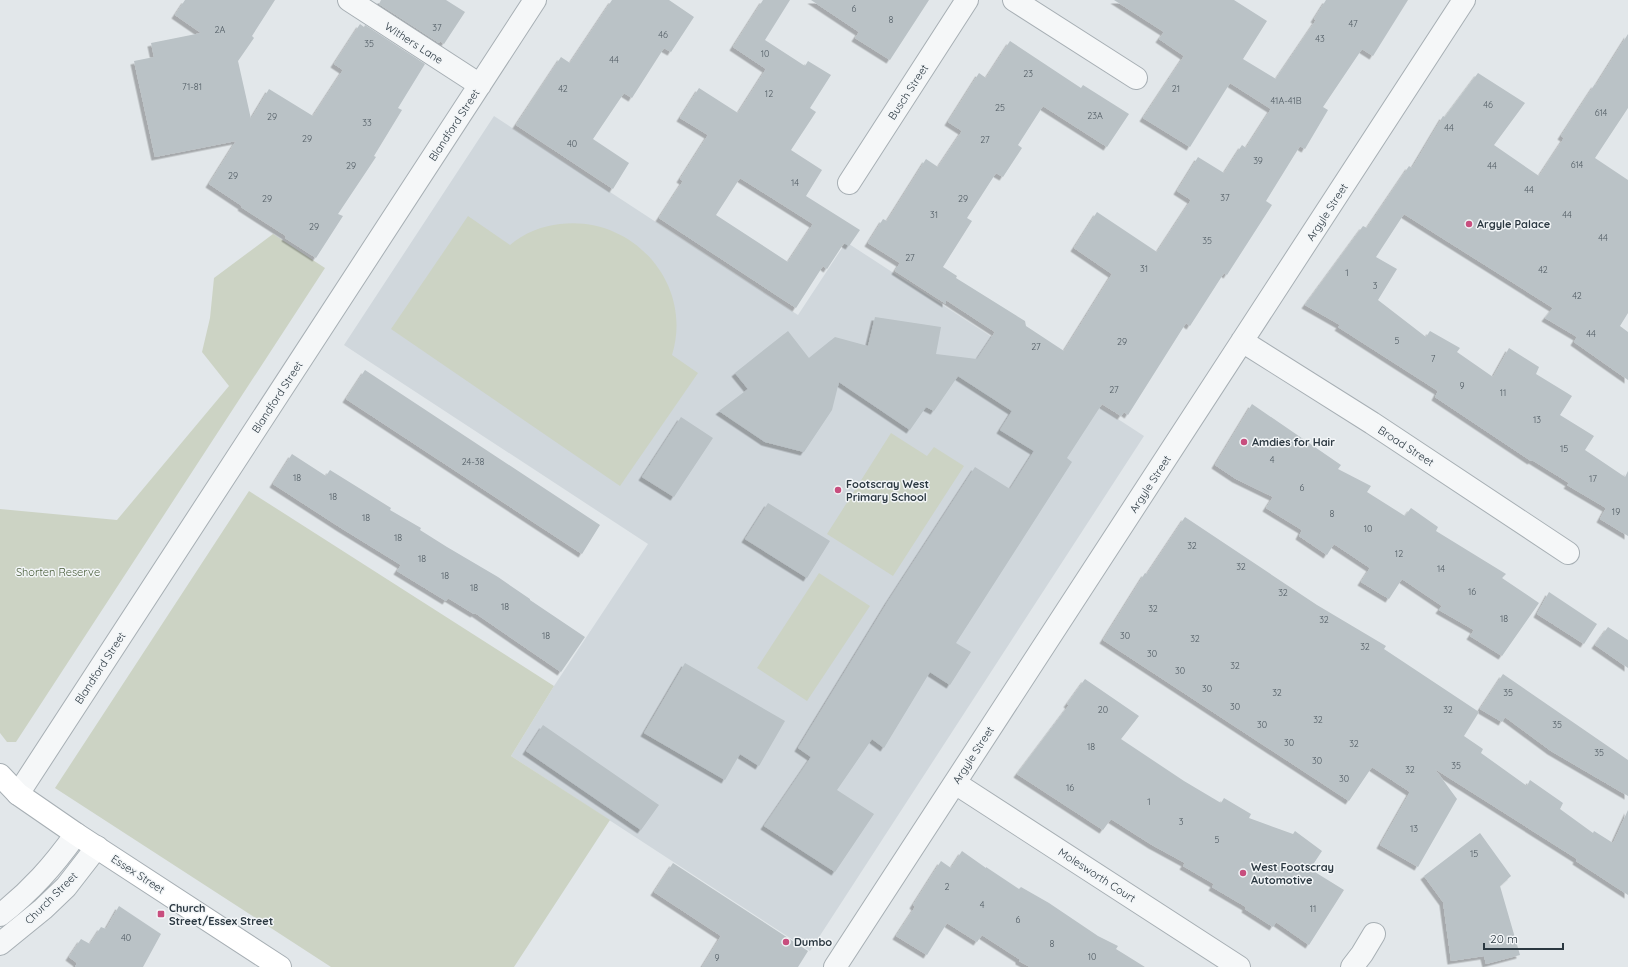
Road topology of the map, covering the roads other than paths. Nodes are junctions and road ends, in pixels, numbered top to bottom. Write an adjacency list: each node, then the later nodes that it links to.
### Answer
1 (349, 0): 7 (street, Withers Lane)
2 (535, 0): 7 (street, Blandford Street)
3 (968, 0): 8 (street, Busch Street)
4 (1014, 0): 6 (street)
5 (1464, 0): 9 (street, Argyle Street)
6 (1136, 78)
7 (480, 85): 13 (street, Blandford Street)
8 (849, 183)
9 (1242, 341): 10 (street, Broad Street); 12 (street, Argyle Street)
10 (1568, 553)
11 (0, 775): 13 (street, Essex Street)
12 (955, 783): 20 (street, Argyle Street); 21 (street, Molesworth Court)
13 (18, 794): 14 (street, Essex Street)
14 (76, 834): 15 (street, Essex Street); 16 (street, Church Street)
15 (98, 848): 18 (street, Church Street); 19 (street, Essex Street)
16 (0, 915)
17 (1374, 934): 22 (street)
18 (0, 944)
19 (280, 967)
20 (835, 967)
21 (1239, 967)
22 (1352, 967)

